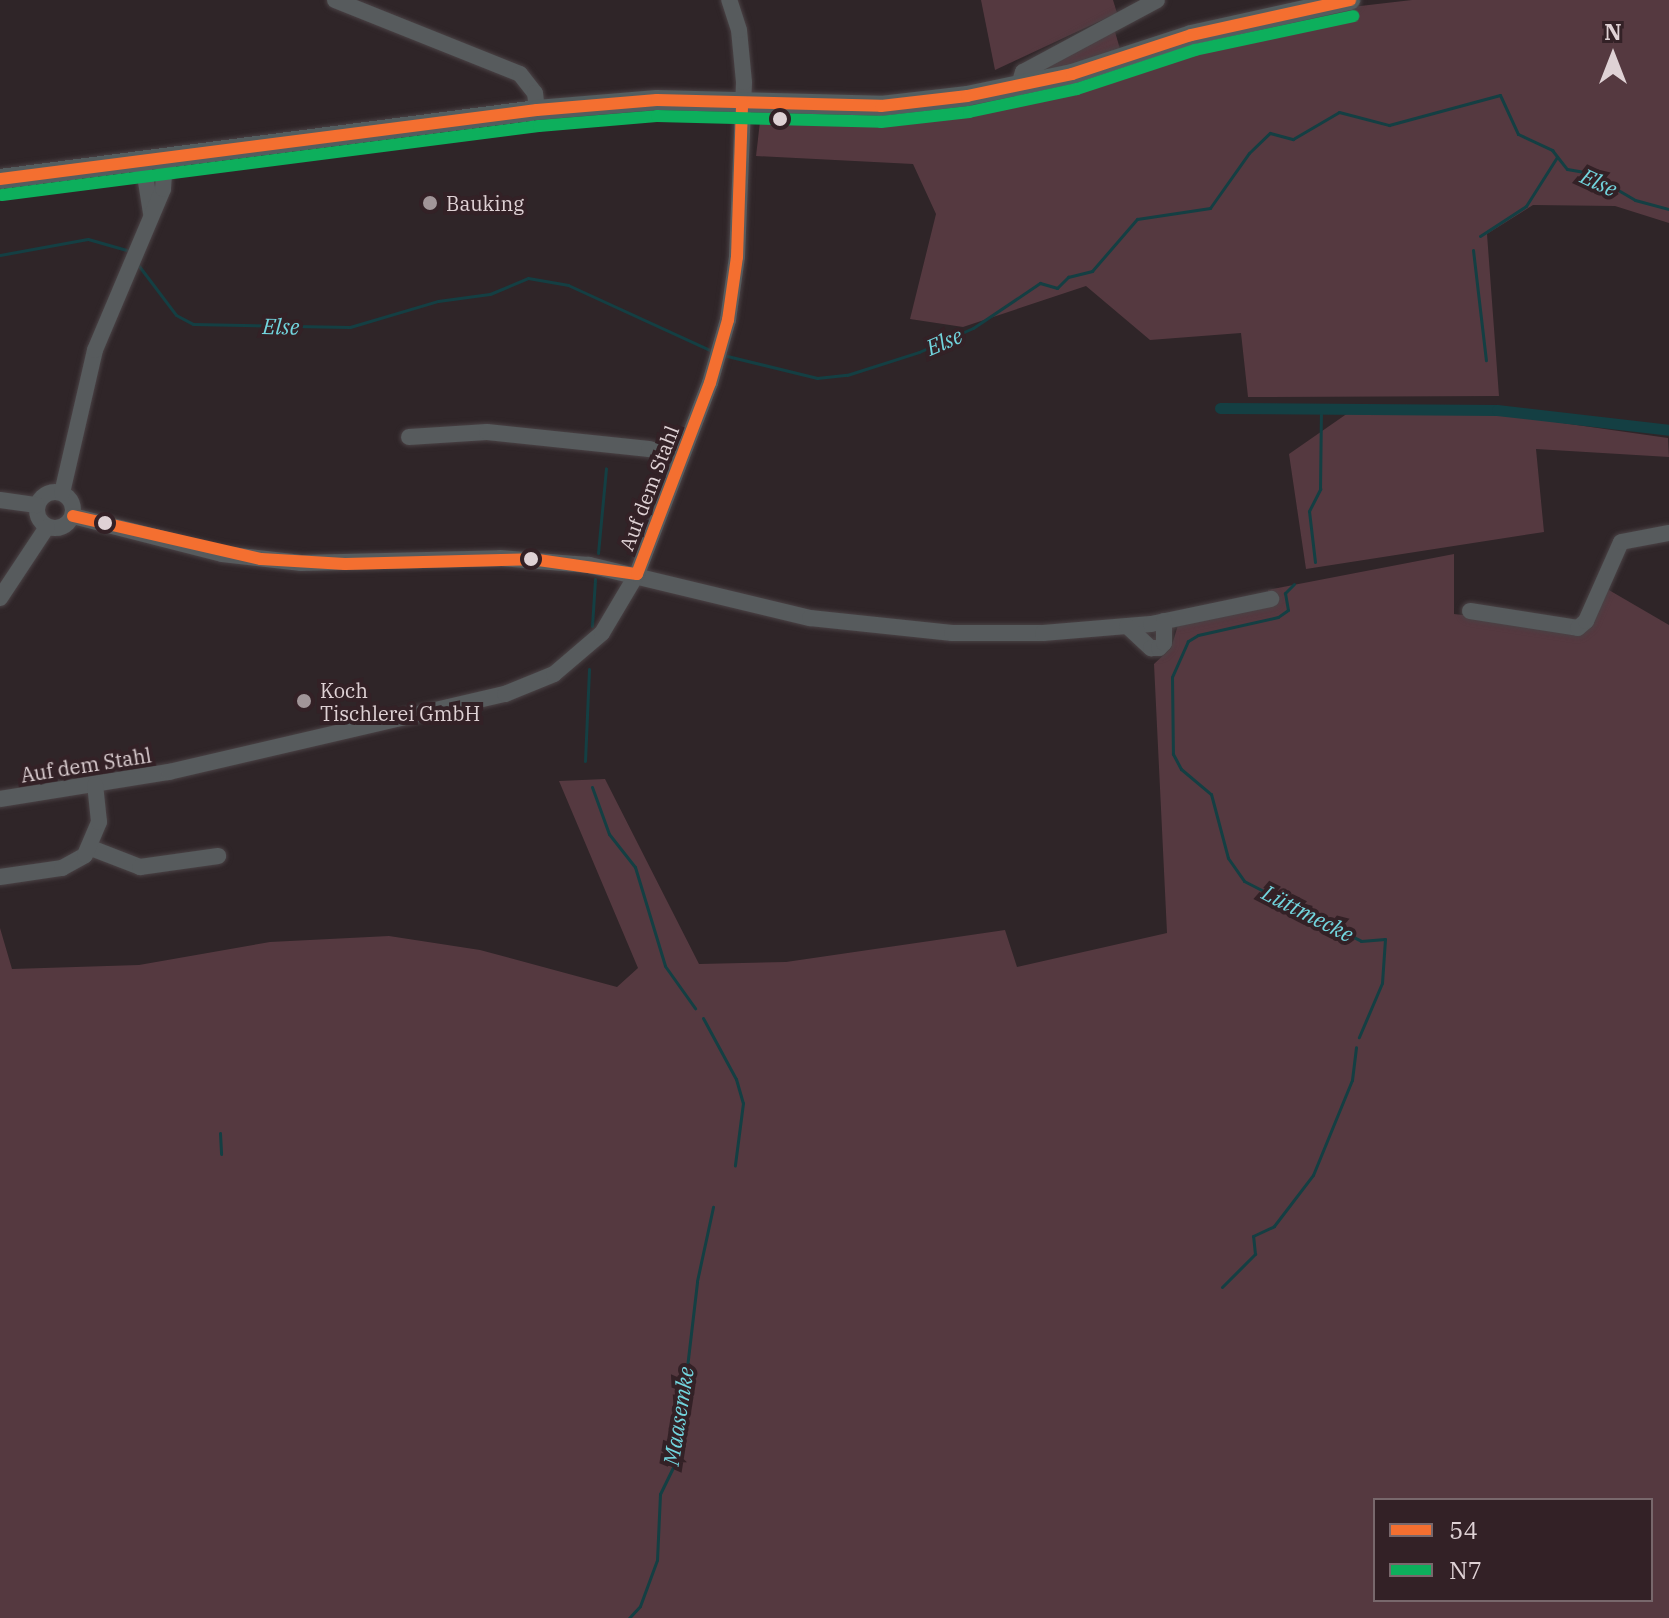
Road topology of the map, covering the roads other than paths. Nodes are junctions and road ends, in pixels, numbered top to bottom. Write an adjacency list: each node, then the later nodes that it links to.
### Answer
1 (335, 0): 7 (street)
2 (729, 0): 6 (street, Auf dem Stahl)
3 (1157, 0): 5 (street)
4 (1349, 0): 5 (main road)
5 (1018, 88): 6 (main road)
6 (742, 104): 7 (main road); 13 (street, Auf dem Stahl)
7 (537, 110): 8 (main road)
8 (165, 160): 9 (main road); 11 (street)
9 (143, 163): 10 (main road); 11 (street)
10 (0, 179)
11 (151, 213): 14 (street)
12 (409, 437): 13 (street)
13 (680, 457): 20 (street, Auf dem Stahl)
14 (62, 493): 16 (street); 17 (street)
15 (0, 500): 16 (street)
16 (37, 505): 18 (street)
17 (73, 516): 18 (street); 20 (street)
18 (47, 527): 21 (street)
19 (1669, 533): 23 (street)
20 (637, 574): 25 (street); 26 (street, Auf dem Stahl)
21 (0, 598)
22 (1271, 599): 24 (street)
23 (1470, 611)
24 (1164, 621): 25 (street); 25 (street)
25 (1127, 626)
26 (95, 785): 27 (street, Auf dem Stahl); 28 (street)
27 (0, 799)
28 (91, 848): 29 (street); 30 (street)
29 (218, 856)
30 (0, 877)

